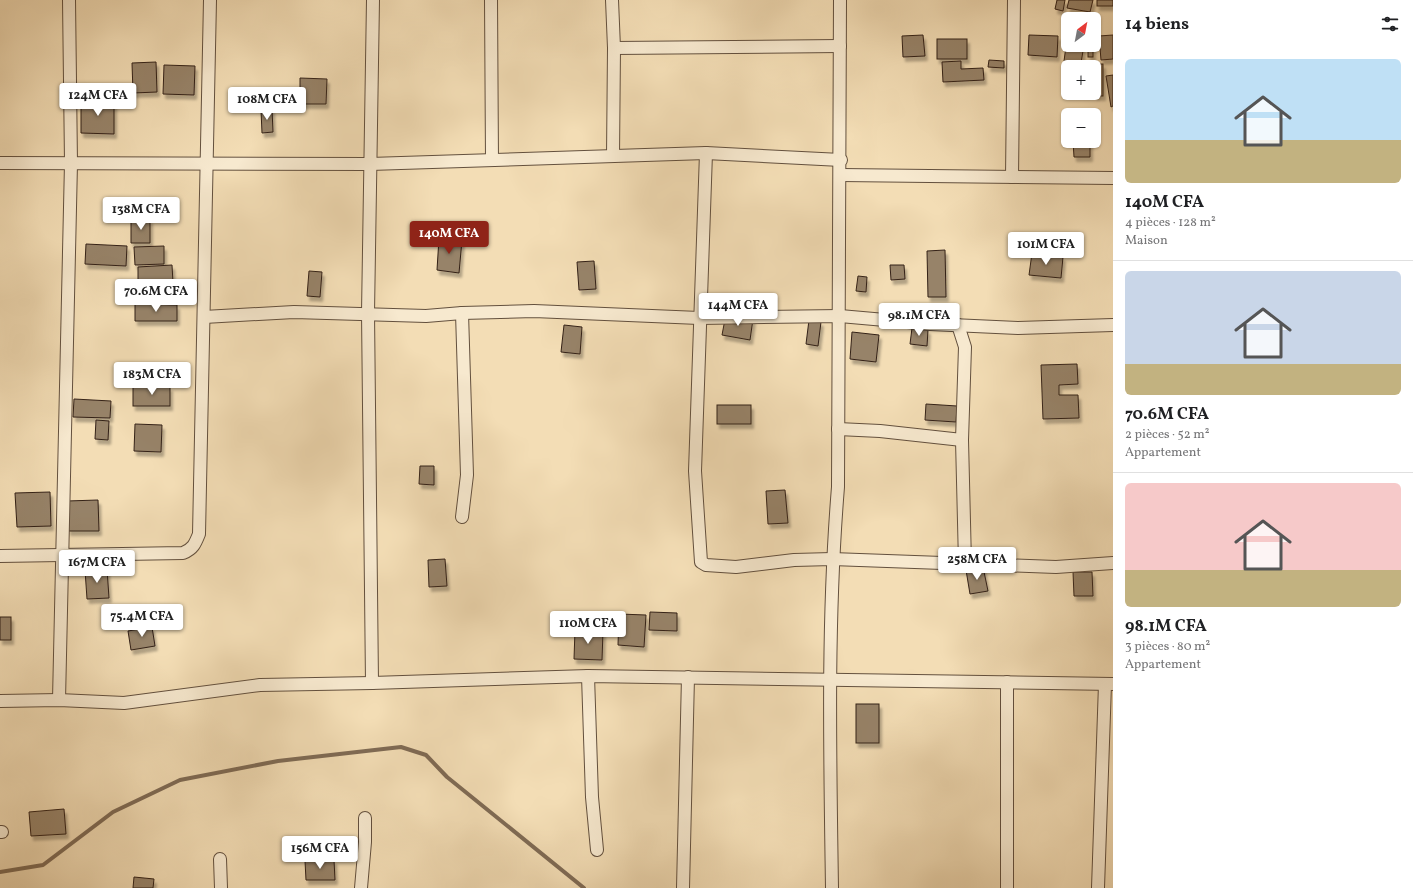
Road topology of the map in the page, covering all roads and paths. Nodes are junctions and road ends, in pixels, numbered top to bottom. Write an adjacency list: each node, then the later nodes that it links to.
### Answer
1 (69, 0): 15 (street)
2 (210, 0): 16 (street)
3 (373, 0): 17 (street)
4 (491, 0): 12 (street)
5 (612, 0): 9 (street)
6 (840, 0): 8 (street)
7 (1014, 0): 19 (street)
8 (840, 46): 9 (street); 13 (street)
9 (614, 48): 11 (street)
10 (706, 153): 11 (street); 13 (street); 25 (street)
11 (613, 156): 12 (street)
12 (492, 160): 17 (street)
13 (841, 160): 18 (street)
14 (0, 163): 15 (street)
15 (71, 163): 16 (street); 32 (street)
16 (207, 164): 17 (street); 24 (street)
17 (370, 164): 21 (street)
18 (840, 175): 19 (street); 23 (street)
19 (1012, 177): 20 (street)
20 (1113, 178)
21 (368, 313): 22 (street); 24 (street); 40 (street)
22 (462, 313): 25 (street); 30 (street)
23 (840, 316): 25 (street); 26 (street); 28 (street)
24 (204, 317): 32 (street)
25 (699, 318): 33 (street)
26 (958, 325): 27 (street); 29 (street)
27 (1113, 325)
28 (838, 429): 29 (street); 33 (street)
29 (962, 440): 34 (street)
30 (462, 517)
31 (0, 556): 32 (street)
32 (62, 556): 42 (street)
33 (832, 559): 34 (street); 38 (street)
34 (965, 563): 35 (street)
35 (1113, 563)
36 (588, 676): 37 (street); 40 (street); 45 (street)
37 (688, 677): 38 (street); 49 (street)
38 (829, 679): 39 (street); 50 (street)
39 (1007, 682): 41 (street); 51 (street)
40 (372, 683): 42 (street)
41 (1109, 684): 52 (street)
42 (59, 700): 43 (street)
43 (0, 701)
44 (365, 818): 48 (street)
45 (597, 850)
46 (220, 858): 47 (street)
47 (221, 888)
48 (361, 888)
49 (683, 888)
50 (832, 888)
51 (1007, 888)
52 (1098, 888)

